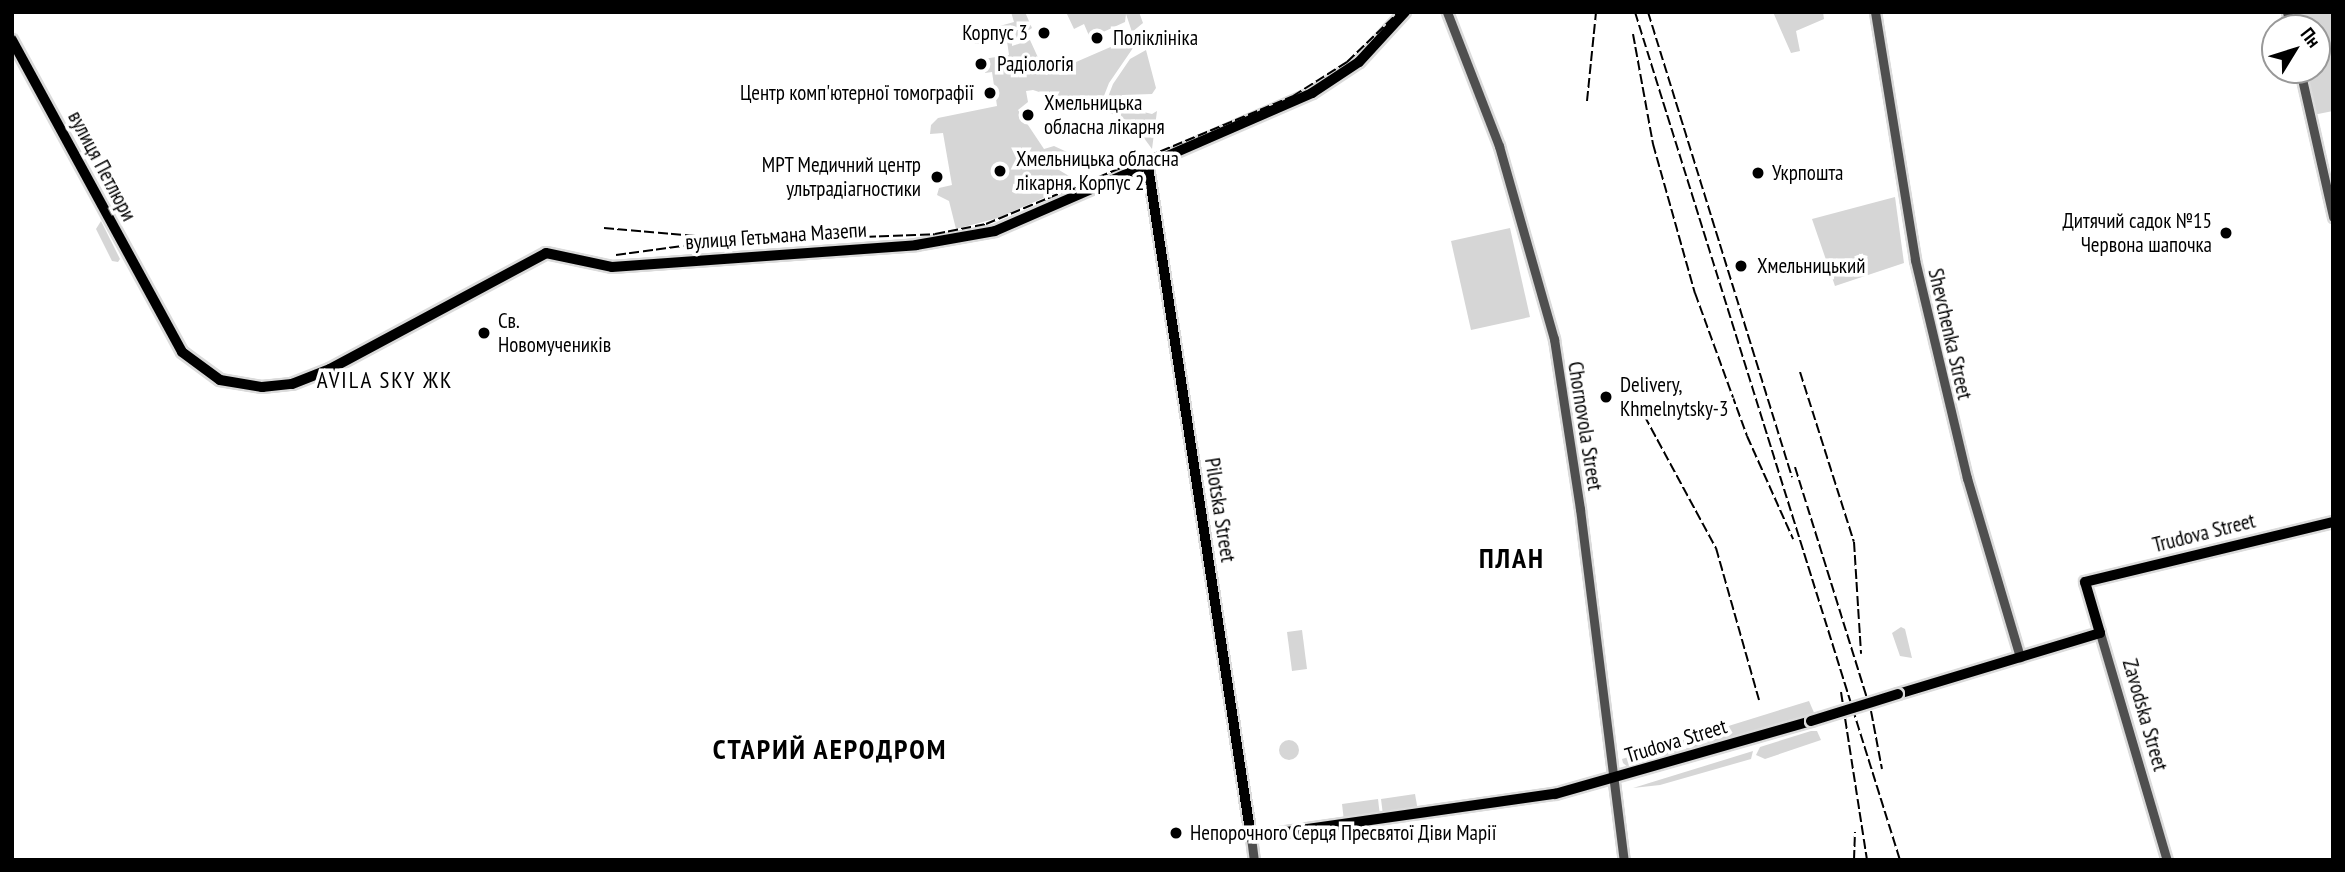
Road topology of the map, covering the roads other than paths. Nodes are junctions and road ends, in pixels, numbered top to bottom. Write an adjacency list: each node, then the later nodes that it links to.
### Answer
1 (1405, 12): 6 (main road, вулиця Гетьмана Мазепи)
2 (1447, 12): 13 (street, Chornovola Street)
3 (1875, 12): 12 (street, Shevchenka Street)
4 (12, 40): 8 (main road, вулиця Петлюри)
5 (2303, 84): 7 (street)
6 (1148, 166): 8 (main road, вулиця Гетьмана Мазепи); 14 (main road, Pilotska Street)
7 (2333, 217)
8 (156, 310)
9 (2333, 522): 10 (main road, Trudova Street)
10 (2085, 582): 11 (main road, Zavodska Street)
11 (2100, 633): 12 (main road, Trudova Street); 17 (street, Zavodska Street)
12 (2020, 657): 13 (main road, Trudova Street, bridge)
13 (1615, 779): 14 (main road, Trudova Street); 16 (street, Chornovola Street)
14 (1251, 837): 15 (street, Pilotska Street)
15 (1254, 860)
16 (1624, 860)
17 (2167, 860)

